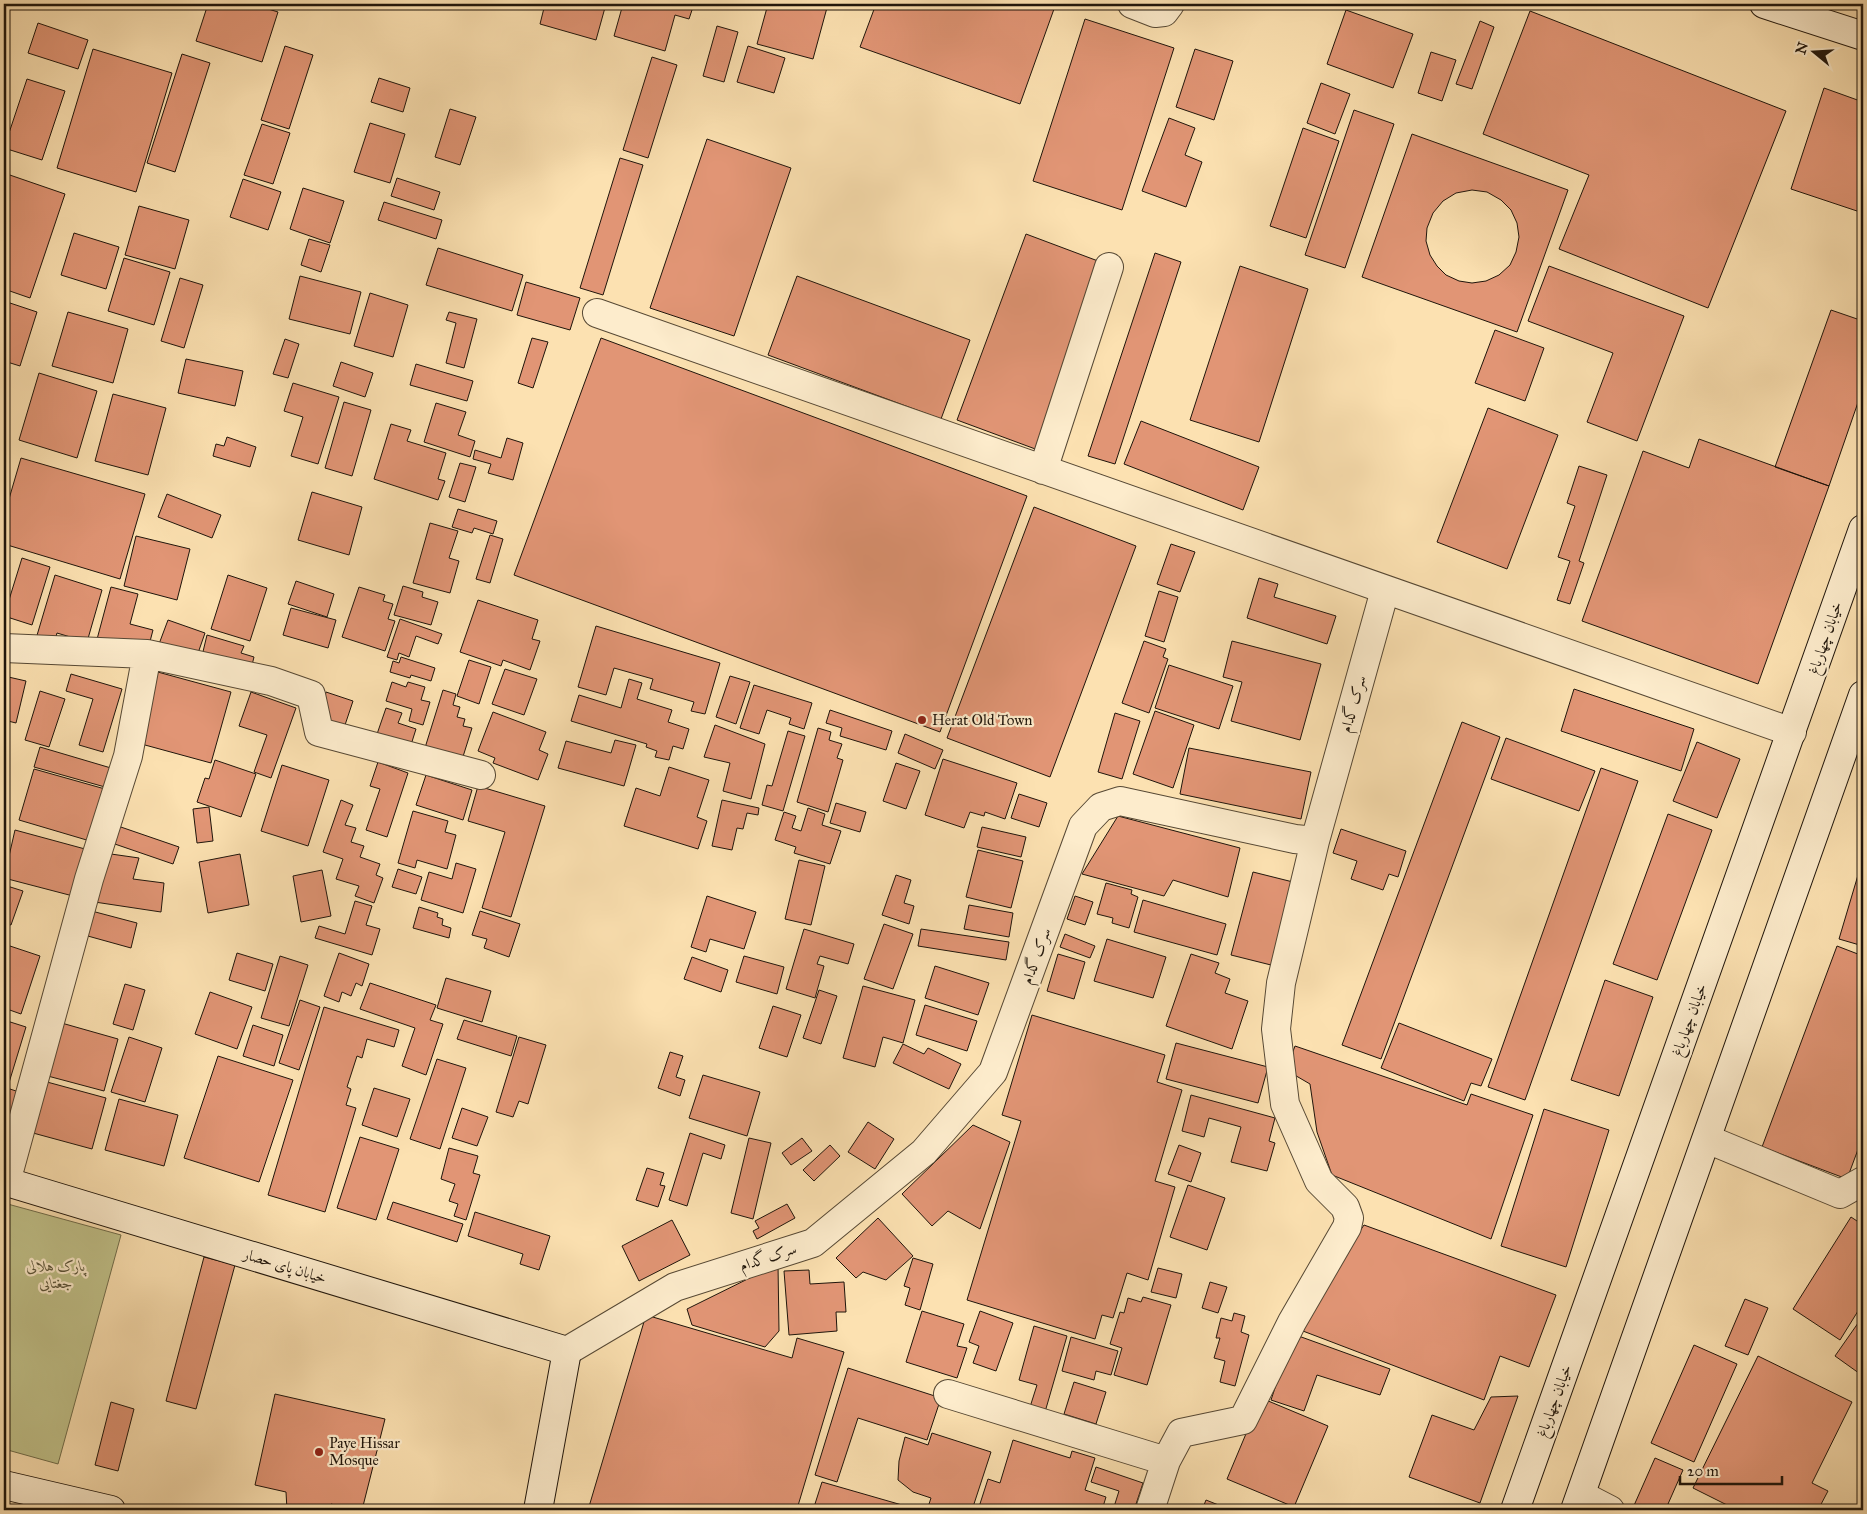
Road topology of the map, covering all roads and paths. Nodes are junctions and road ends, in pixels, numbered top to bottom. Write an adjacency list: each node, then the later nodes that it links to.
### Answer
1 (1132, 4): 2 (street)
2 (1170, 4)
3 (1764, 4): 4 (street)
4 (1863, 36)
5 (1109, 266): 7 (street)
6 (597, 313): 7 (street)
7 (1043, 470): 9 (street)
8 (1863, 529): 13 (street, خیابان چهارباغ)
9 (1386, 590): 13 (street); 15 (street, سرک گدام)
10 (4, 648): 11 (street)
11 (148, 654): 14 (street); 18 (street)
12 (1863, 694): 16 (street)
13 (1792, 732): 27 (street, خیابان چهارباغ)
14 (482, 775)
15 (1315, 841): 19 (street, سرک گدام); 21 (street)
16 (1707, 1139): 17 (street); 23 (street)
17 (1863, 1181)
18 (5, 1182): 19 (street, خیابان پای حصار)
19 (567, 1351): 25 (street)
20 (948, 1394): 21 (street)
21 (1166, 1462): 26 (street)
22 (4, 1485): 24 (street)
23 (1578, 1502): 28 (street)
24 (111, 1510)
25 (538, 1510)
26 (1150, 1510)
27 (1515, 1510)
28 (1610, 1510)

